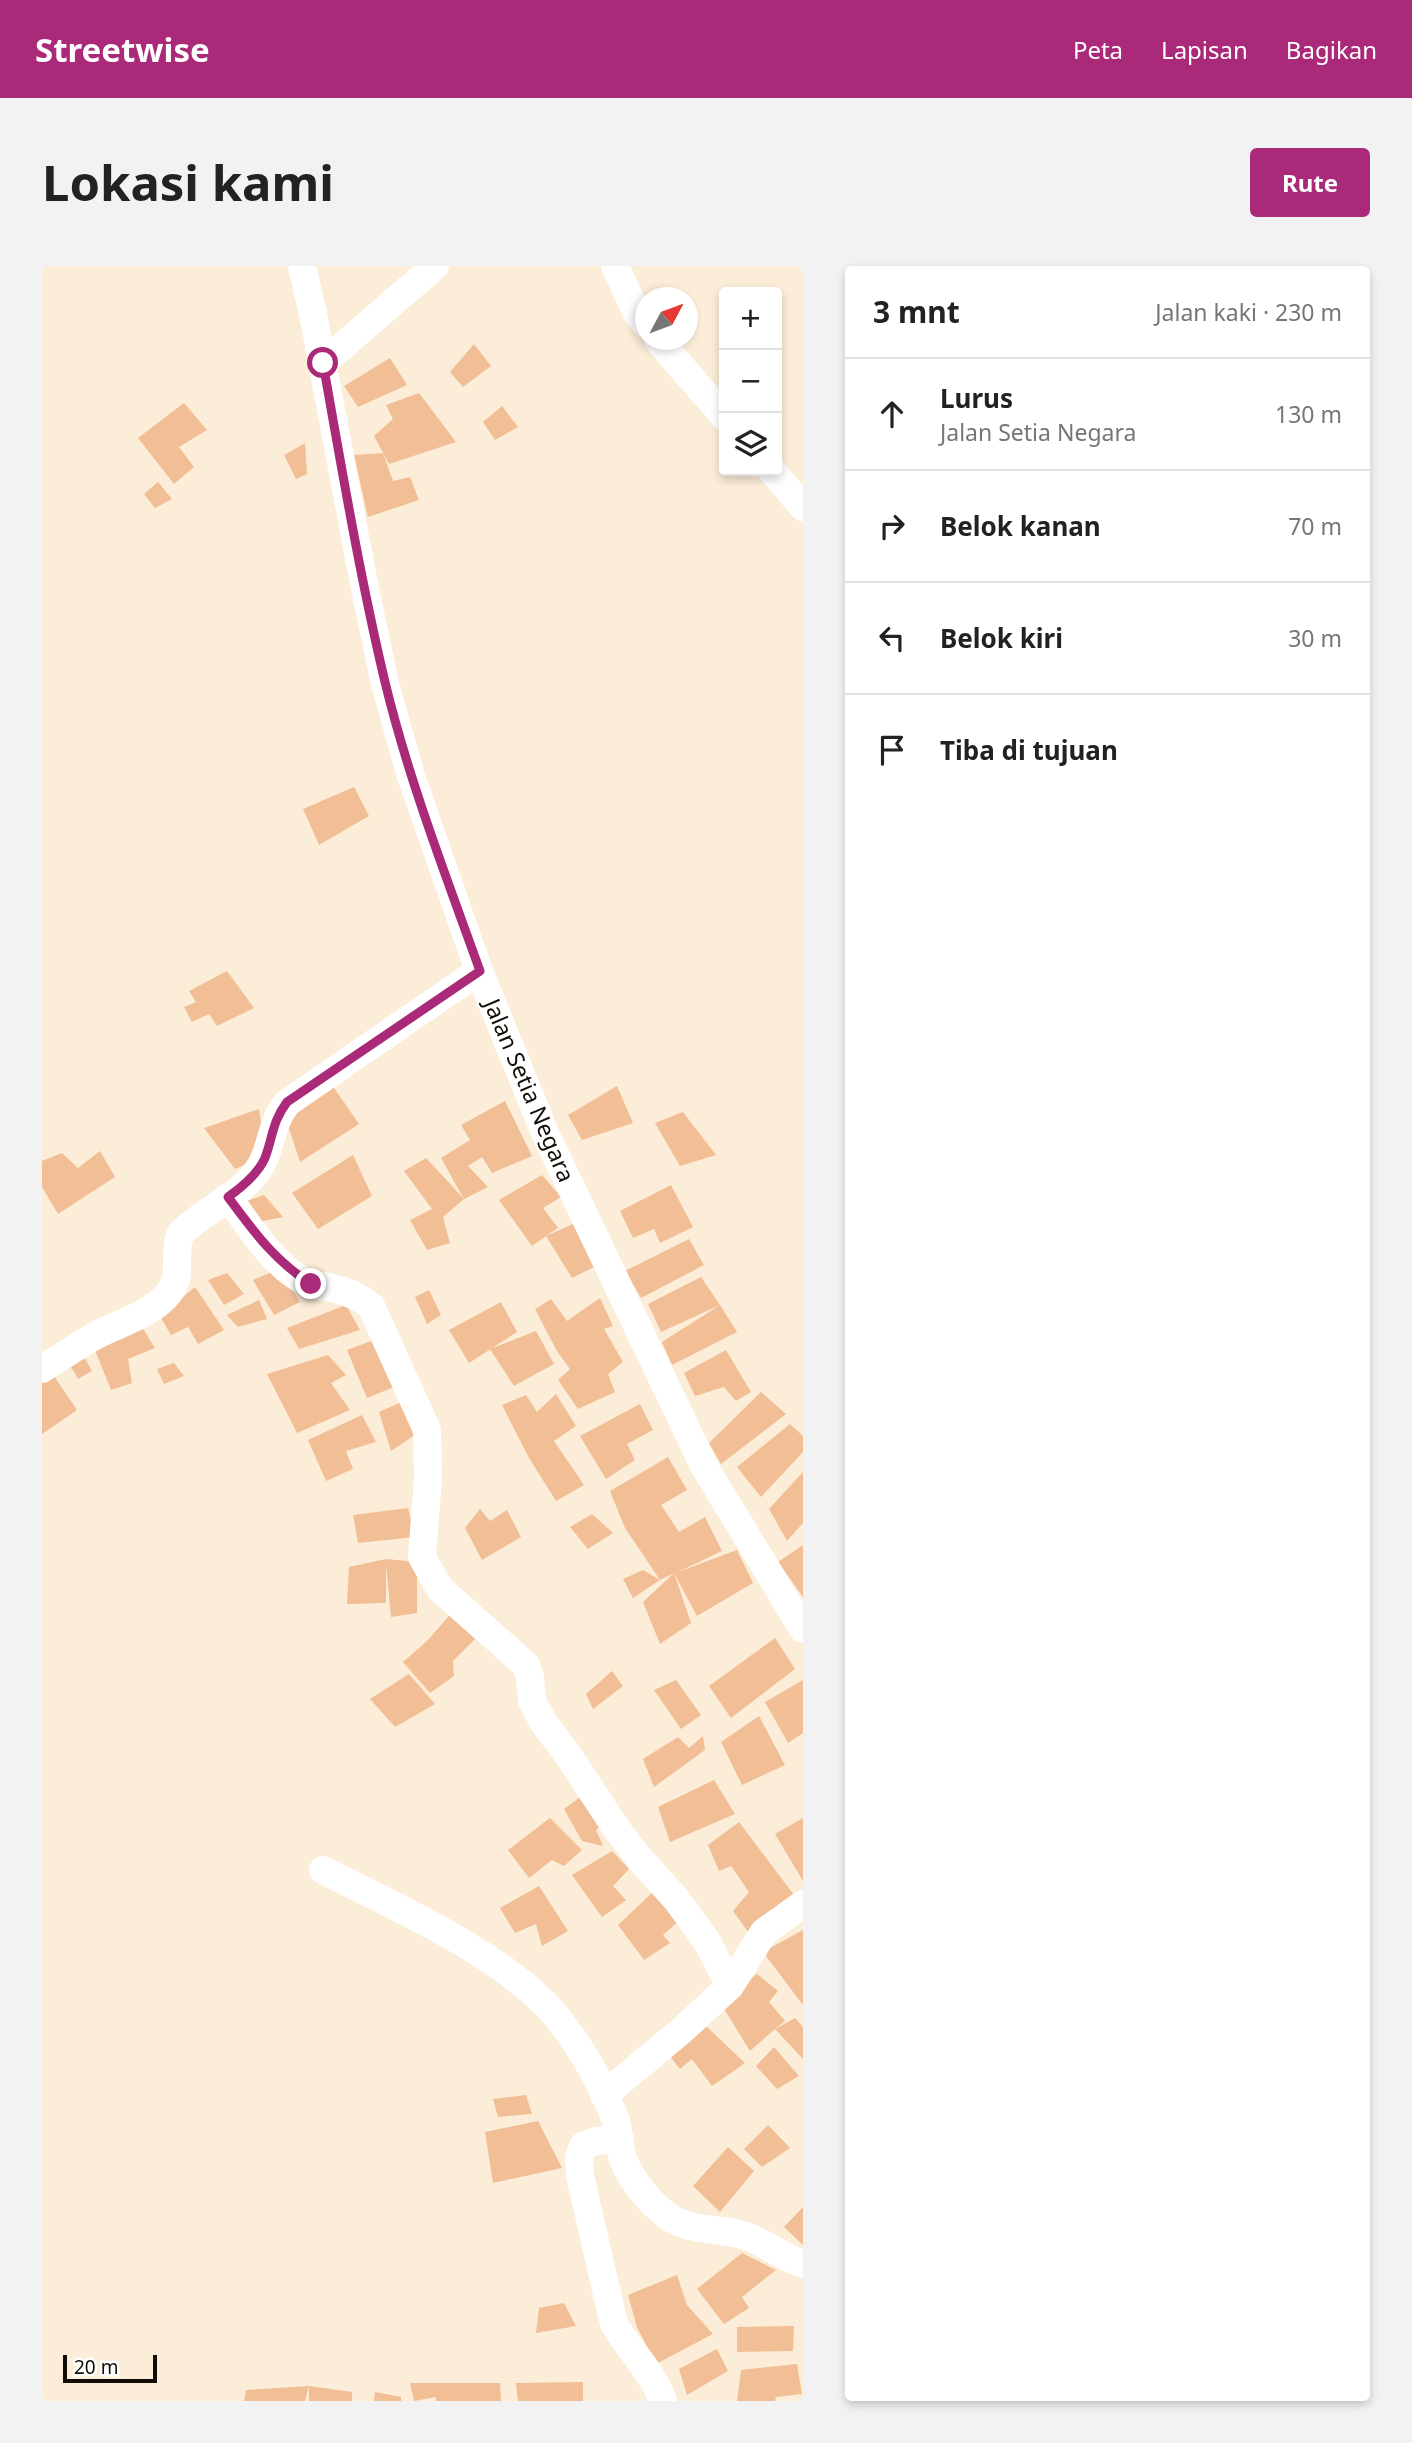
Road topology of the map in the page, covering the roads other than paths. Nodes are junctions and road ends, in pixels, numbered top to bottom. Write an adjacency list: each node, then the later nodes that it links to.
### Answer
1 (302, 266): 6 (street, Jalan Setia Negara)
2 (435, 266): 6 (street)
3 (615, 266): 4 (street)
4 (635, 310)
5 (667, 350): 7 (street)
6 (323, 363): 10 (street, Jalan Setia Negara)
7 (721, 413)
8 (776, 476): 9 (street)
9 (803, 507)
10 (480, 971): 11 (street); 13 (street, Jalan Setia Negara)
11 (228, 1197): 12 (street); 16 (street)
12 (42, 1369)
13 (803, 1629)
14 (323, 1870): 17 (street)
15 (803, 1904): 16 (street)
16 (730, 1986): 17 (street)
17 (604, 2095): 18 (street)
18 (620, 2138): 19 (street); 20 (street)
19 (803, 2264)
20 (663, 2401)

